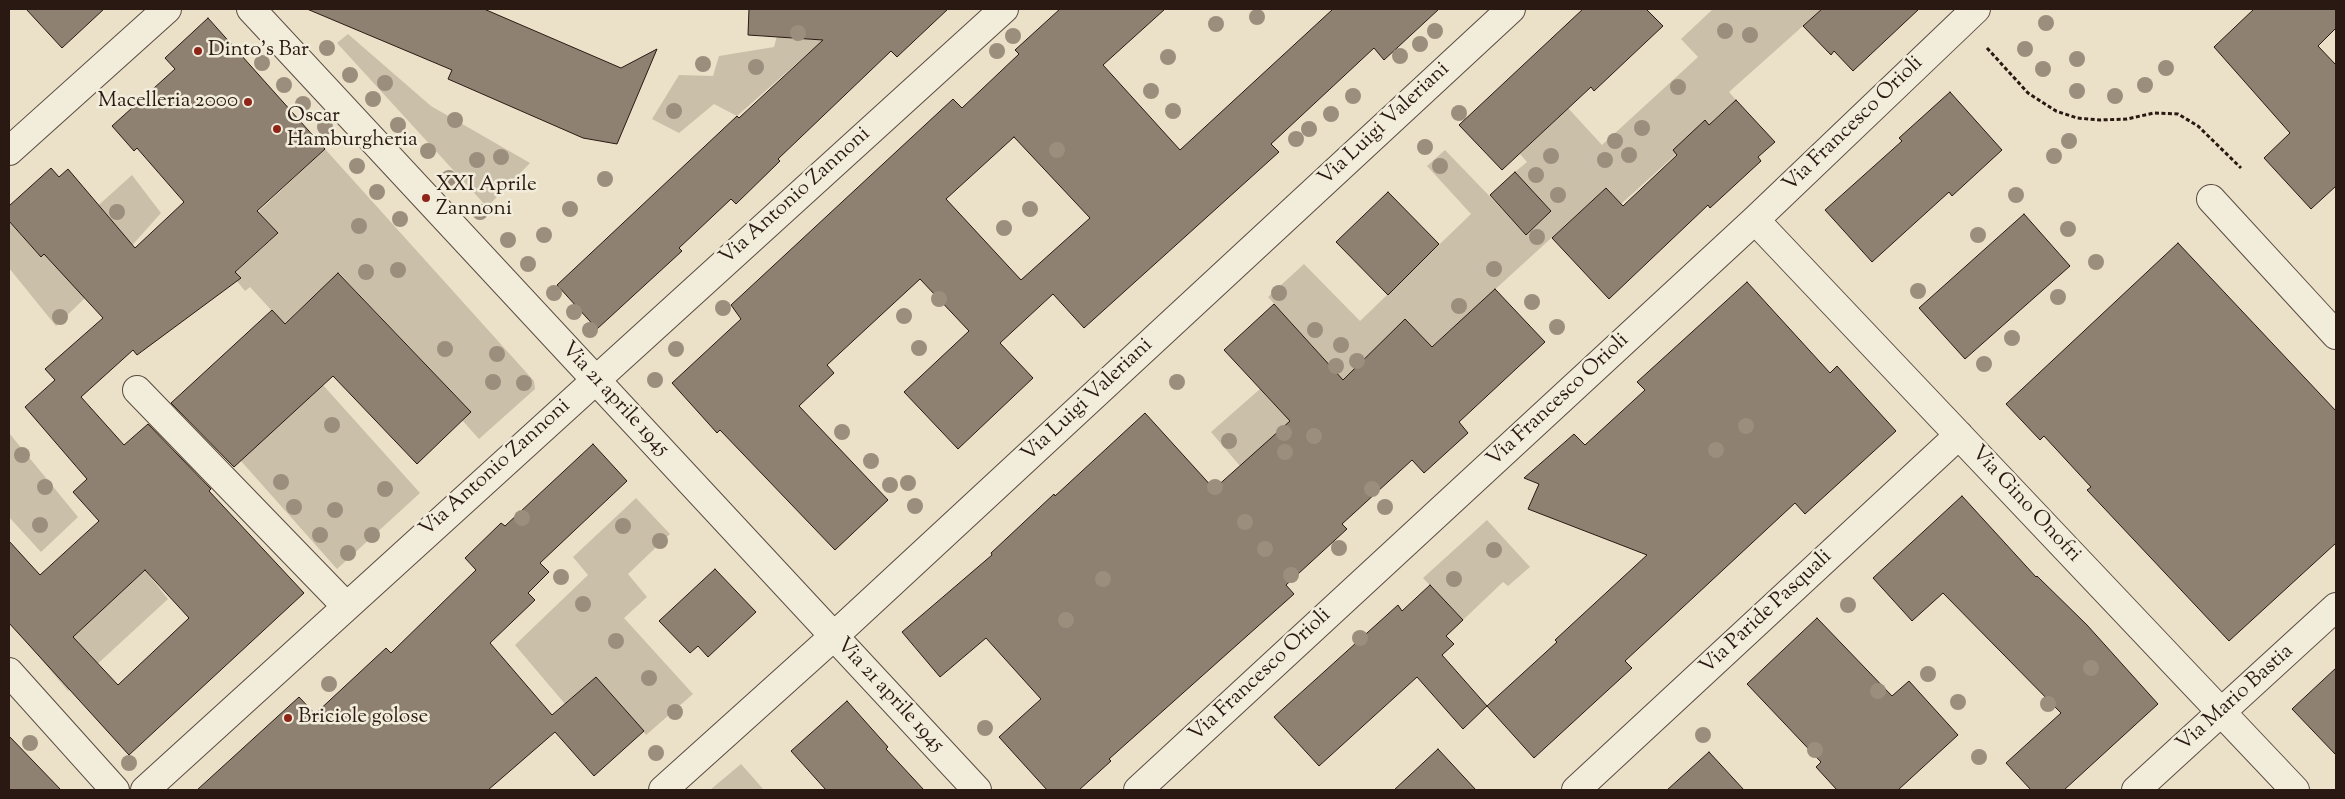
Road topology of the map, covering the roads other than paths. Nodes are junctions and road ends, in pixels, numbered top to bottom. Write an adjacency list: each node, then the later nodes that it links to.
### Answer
1 (167, 9): 6 (street)
2 (251, 9): 10 (street, Via 21 aprile 1945)
3 (1004, 9): 10 (street, Via Antonio Zannoni)
4 (1511, 9): 15 (street, Via Luigi Valeriani)
5 (1975, 9): 8 (street, Via Francesco Orioli)
6 (9, 151)
7 (2211, 199): 9 (street)
8 (1755, 220): 12 (street, Via Gino Onofri); 22 (street, Via Francesco Orioli)
9 (2336, 336)
10 (594, 379): 13 (street, Via Antonio Zannoni); 15 (street, Via 21 aprile 1945)
11 (137, 390): 13 (street)
12 (1959, 435): 17 (street, Via Gino Onofri); 23 (street, Via Paride Pasquali)
13 (346, 606): 19 (street, Via Antonio Zannoni)
14 (2336, 607): 17 (street, Via Mario Bastia)
15 (833, 637): 20 (street, Via Luigi Valeriani); 21 (street, Via 21 aprile 1945)
16 (9, 672): 18 (street)
17 (2220, 713): 24 (street, Via Mario Bastia); 25 (street, Via Gino Onofri)
18 (115, 790)
19 (144, 790)
20 (663, 790)
21 (977, 790)
22 (1138, 790)
23 (1576, 790)
24 (2136, 790)
25 (2295, 790)

